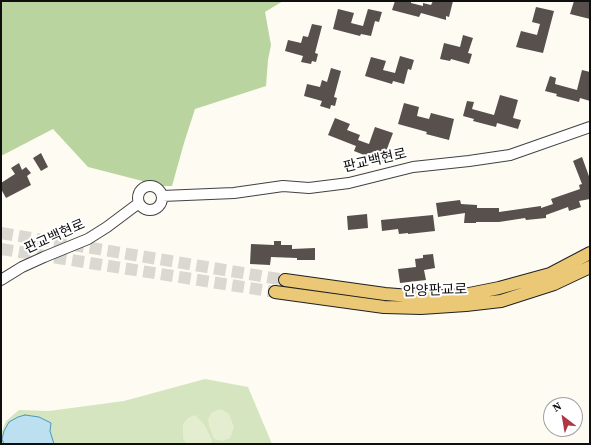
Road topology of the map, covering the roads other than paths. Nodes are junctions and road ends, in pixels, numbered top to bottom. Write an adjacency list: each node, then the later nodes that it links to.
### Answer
1 (590, 128): 2 (street, 판교백현로)
2 (162, 196): 3 (street); 3 (street)
3 (139, 203): 6 (street, 판교백현로)
4 (590, 253): 7 (main road, 안양판교로)
5 (590, 267): 8 (main road, 안양판교로)
6 (1, 280)
7 (285, 280)
8 (275, 292)

